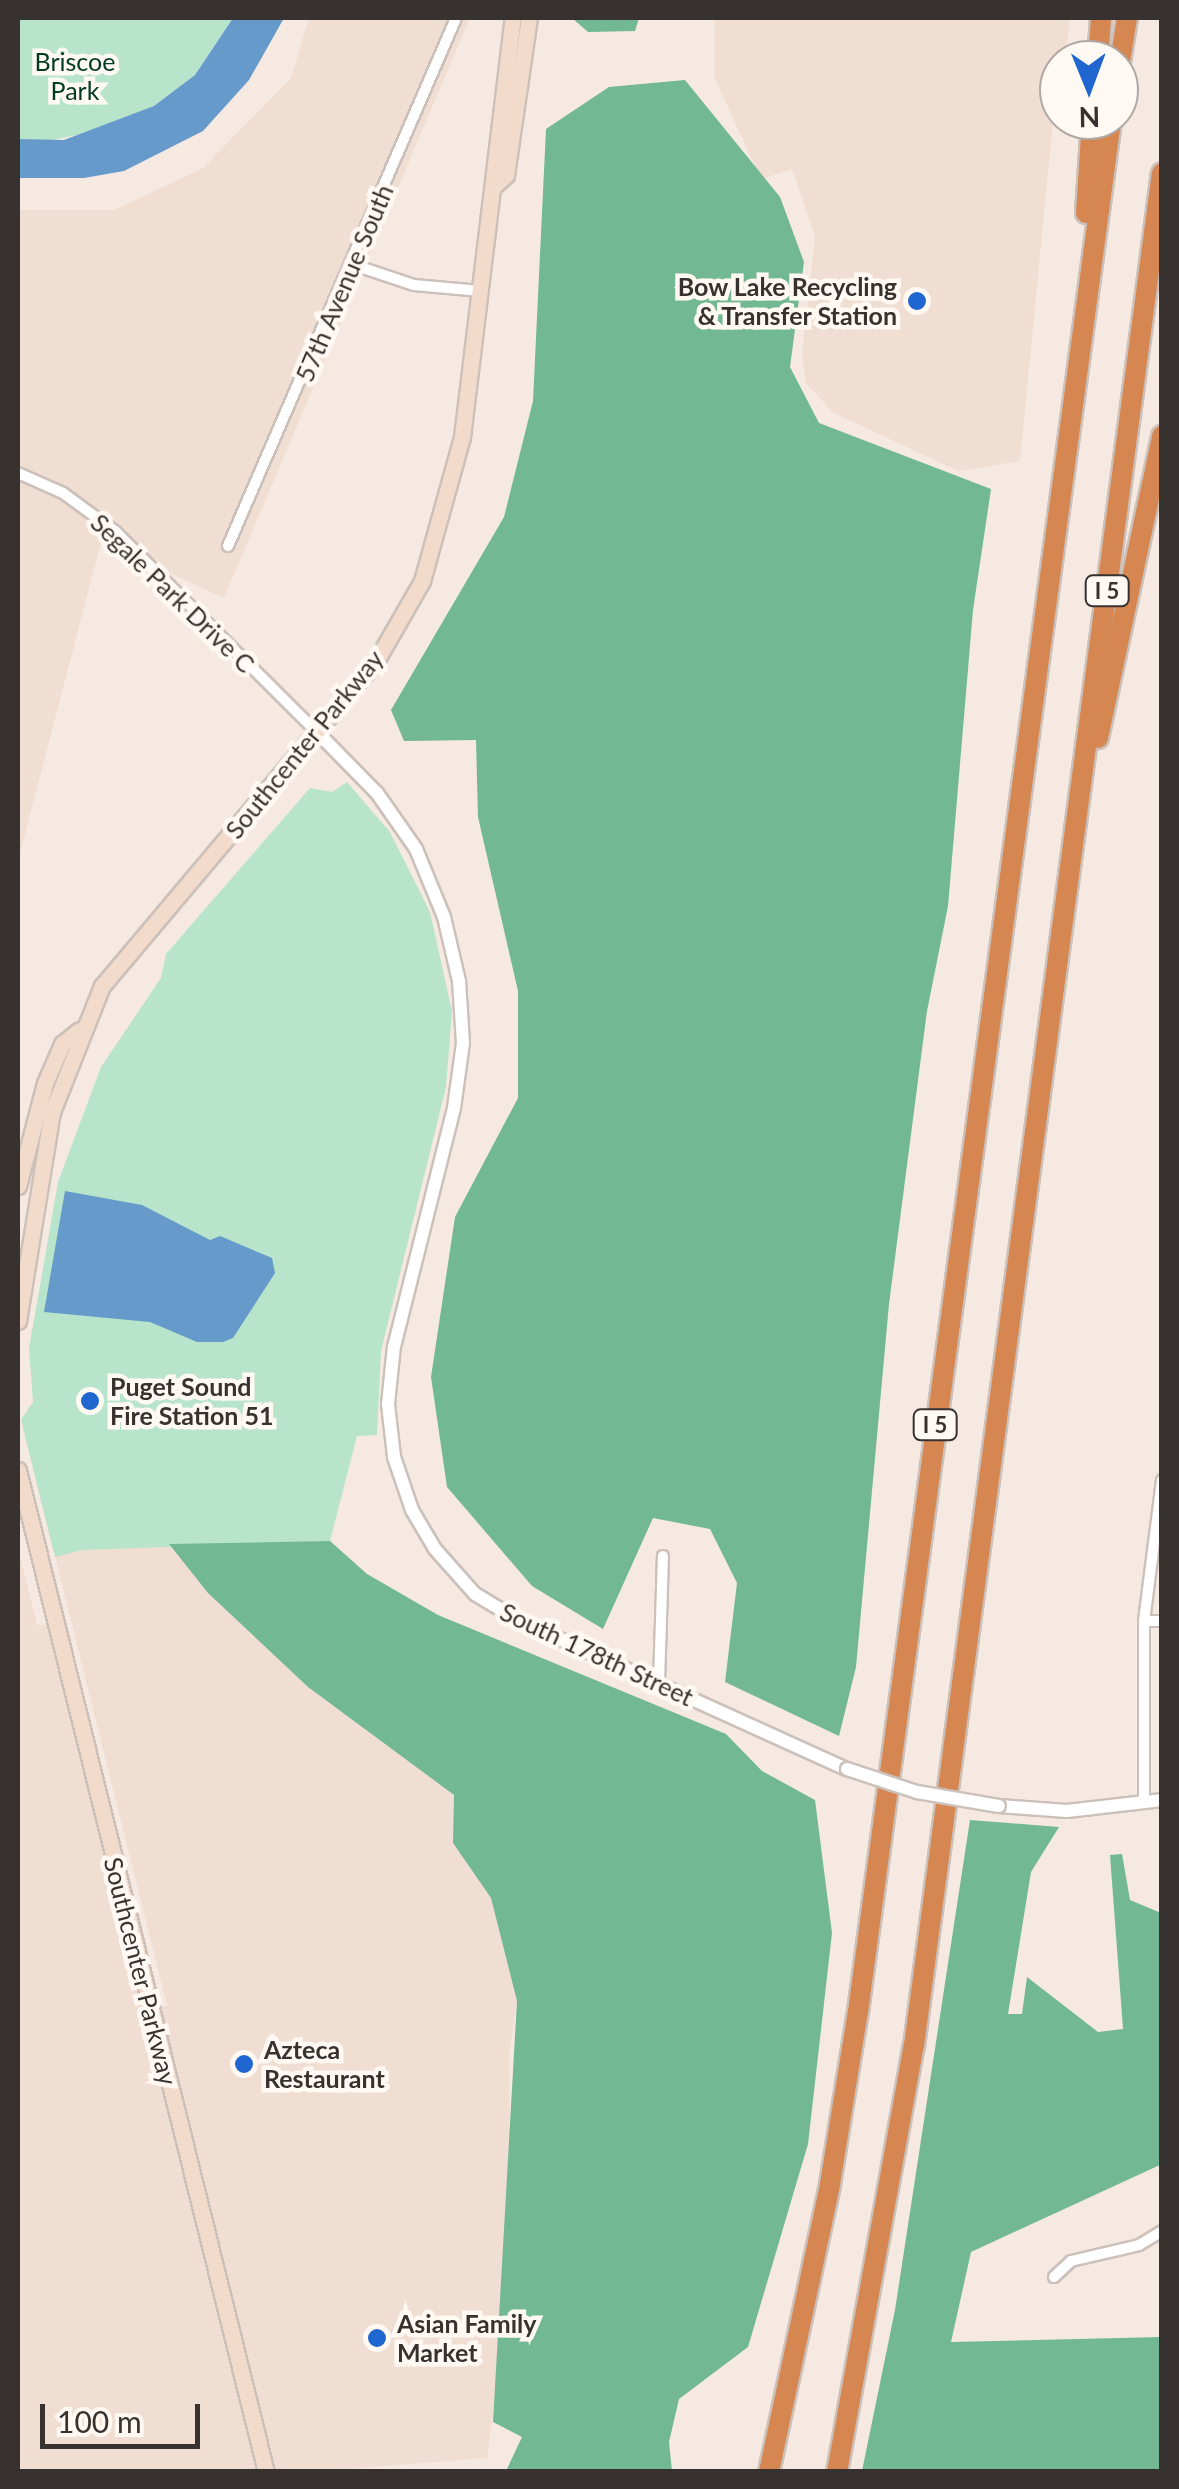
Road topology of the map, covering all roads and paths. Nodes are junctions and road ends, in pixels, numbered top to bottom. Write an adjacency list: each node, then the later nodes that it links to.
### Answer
1 (456, 18): 8 (street, 57th Avenue South)
2 (512, 18): 7 (main road, Southcenter Parkway)
3 (529, 18): 7 (main road, Southcenter Parkway)
4 (1091, 140): 10 (highway)
5 (1108, 140): 10 (highway, I 5)
6 (1162, 173): 15 (highway, I 5)
7 (496, 185): 9 (main road, Southcenter Parkway)
8 (354, 265): 9 (street); 13 (street, 57th Avenue South)
9 (482, 290): 14 (main road, Southcenter Parkway)
10 (1076, 374): 30 (highway, I 5)
11 (1162, 436): 15 (highway)
12 (18, 473): 14 (street, Segale Park Drive C)
13 (228, 546)
14 (317, 732): 16 (main road, Southcenter Parkway); 24 (street, South 178th Street)
15 (1075, 832): 31 (highway, I 5)
16 (79, 1030): 17 (main road, Southcenter Parkway); 18 (main road, Southcenter Parkway)
17 (18, 1186)
18 (18, 1321)
19 (18, 1470): 29 (main road, Southcenter Parkway)
20 (1162, 1480): 23 (street)
21 (664, 1556): 24 (street)
22 (1162, 1621): 23 (street)
23 (1144, 1622): 26 (street)
24 (659, 1683): 26 (street, South 178th Street, bridge)
25 (1162, 1800): 26 (street, South 178th Street)
26 (1144, 1802)
27 (1162, 2231): 28 (street)
28 (1054, 2277)
29 (266, 2472)
30 (769, 2472)
31 (838, 2472)

